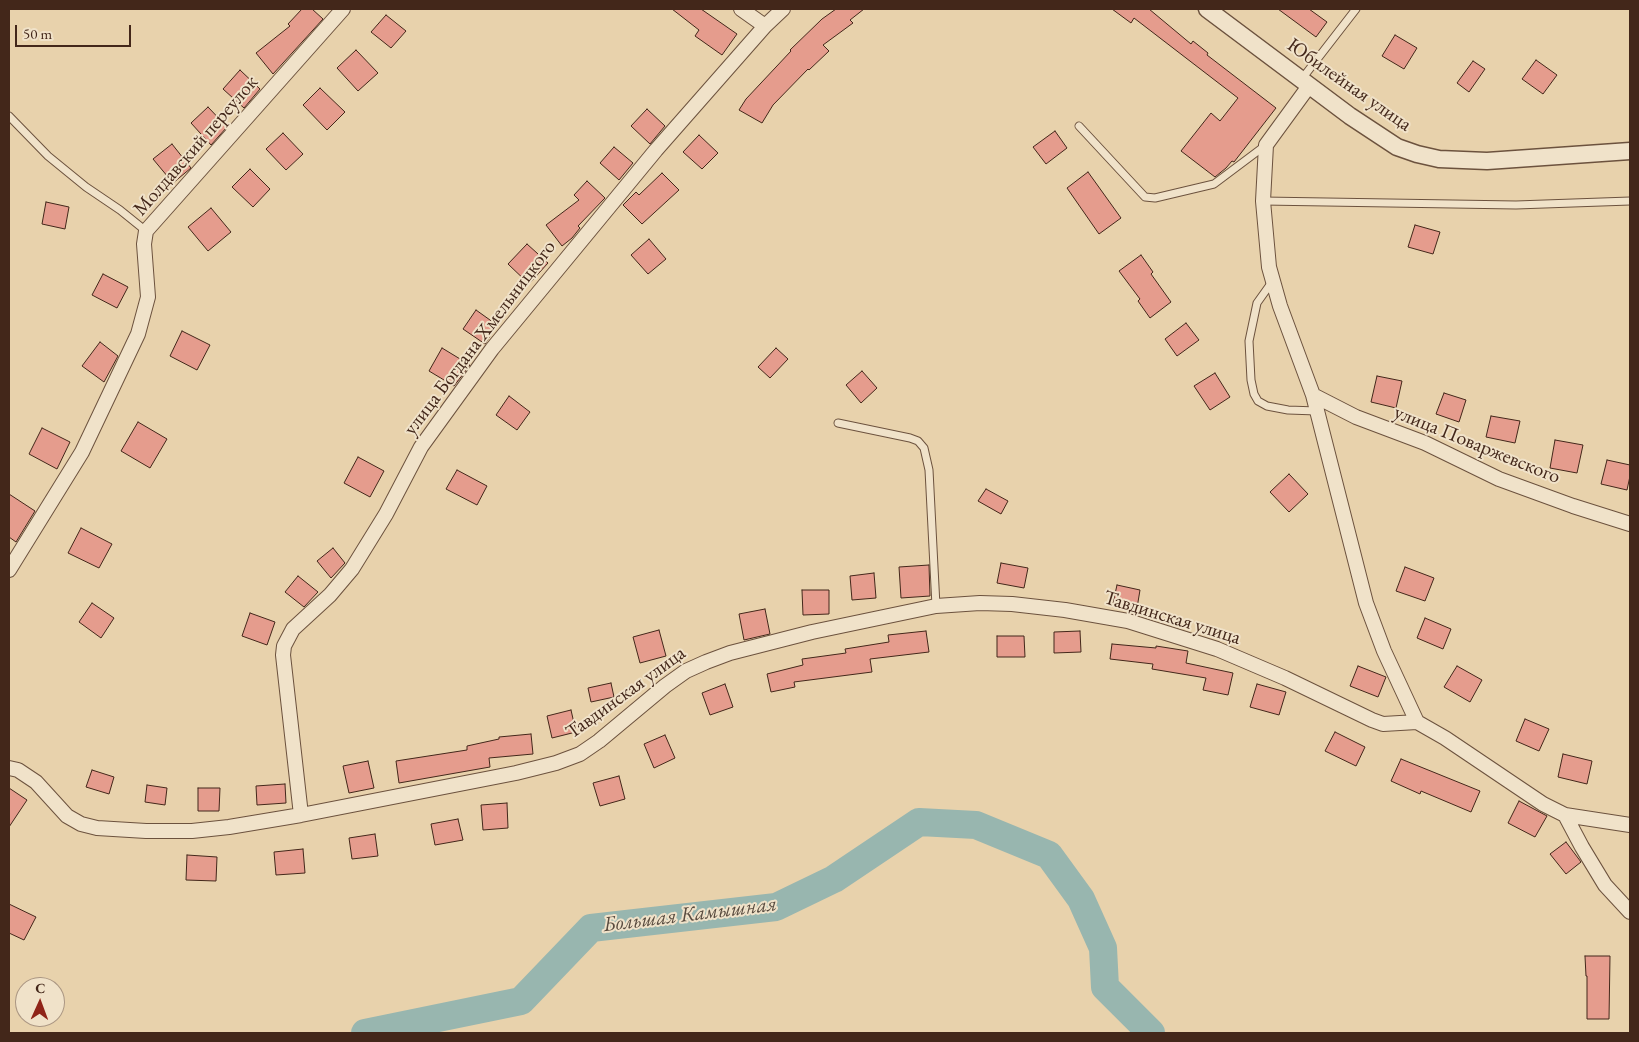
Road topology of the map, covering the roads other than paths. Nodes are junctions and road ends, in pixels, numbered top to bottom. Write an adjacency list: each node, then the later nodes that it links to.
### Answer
1 (343, 9): 14 (street, Молдавский переулок)
2 (742, 9): 6 (street)
3 (783, 9): 6 (street, улица Богдана Хмельницкого)
4 (1208, 9): 7 (street, Юбилейная улица)
5 (1356, 9): 7 (lane)
6 (765, 26): 24 (street, улица Богдана Хмельницкого)
7 (1305, 83): 10 (street); 11 (street, Юбилейная улица)
8 (9, 116): 14 (lane)
9 (1079, 126): 10 (lane)
10 (1266, 145): 12 (street)
11 (1630, 151)
12 (1263, 201): 13 (lane); 15 (street)
13 (1630, 201)
14 (146, 231): 20 (street, Молдавский переулок)
15 (1273, 282): 16 (street); 17 (lane)
16 (1313, 395): 17 (street); 19 (street, улица Поваржевского)
17 (1317, 412): 22 (street)
18 (838, 423): 21 (lane)
19 (1630, 524)
20 (9, 570)
21 (936, 606): 22 (street, Тавдинская улица); 24 (street, Тавдинская улица)
22 (1418, 722): 25 (street)
23 (9, 768): 24 (street, Тавдинская улица)
24 (302, 815)
25 (1566, 815): 26 (street); 27 (street)
26 (1630, 825)
27 (1630, 912)

